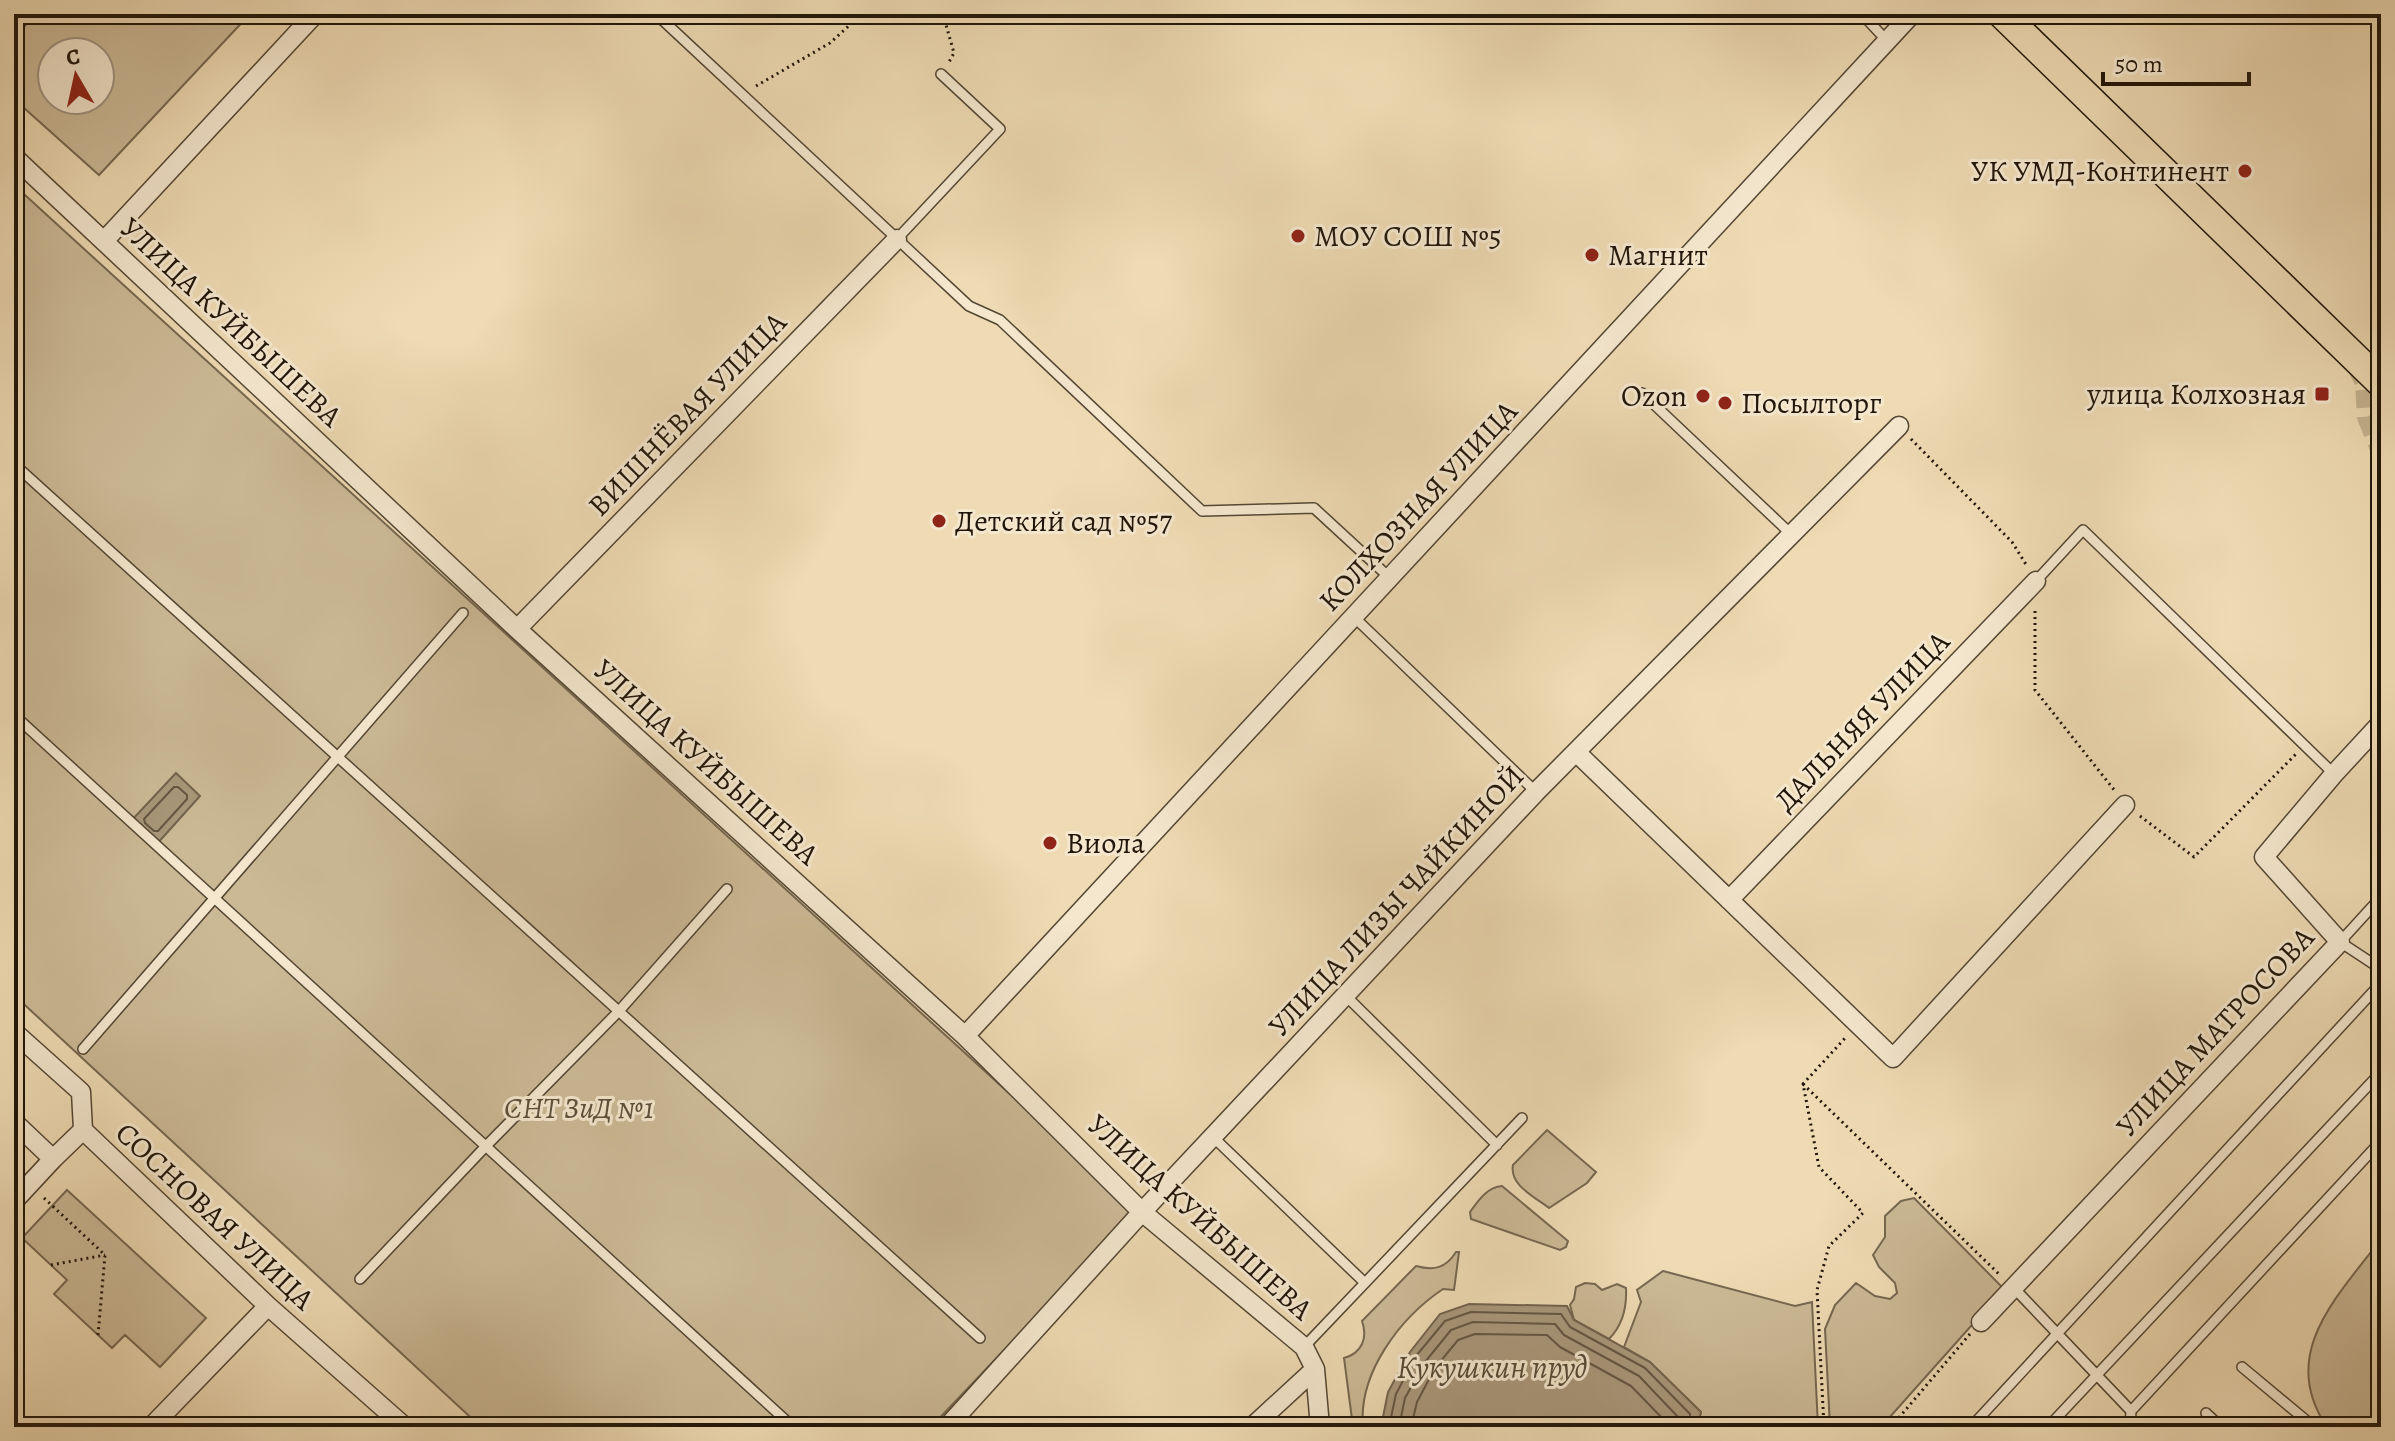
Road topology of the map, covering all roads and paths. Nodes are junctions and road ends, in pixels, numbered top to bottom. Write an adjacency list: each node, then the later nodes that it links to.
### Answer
1 (29, 14): 9 (lane)
2 (315, 14): 15 (street)
3 (656, 14): 12 (lane)
4 (862, 14): 12 (path)
5 (943, 14): 11 (path)
6 (1862, 14): 10 (lane)
7 (1912, 14): 10 (street, КОЛХОЗНАЯ УЛИЦА)
8 (2002, 14): 16 (main road)
9 (14, 30)
10 (1887, 41): 21 (street, КОЛХОЗНАЯ УЛИЦА)
11 (941, 74): 14 (lane)
12 (742, 94): 14 (lane)
13 (14, 157): 15 (street, УЛИЦА КУЙБЫШЕВА)
14 (897, 239): 21 (lane); 25 (street, ВИШНЁВАЯ УЛИЦА)
15 (104, 241): 25 (street, УЛИЦА КУЙБЫШЕВА)
16 (2381, 383)
17 (1642, 393): 20 (lane)
18 (1899, 426): 20 (street, УЛИЦА ЛИЗЫ ЧАЙКИНОЙ); 22 (path)
19 (14, 464): 30 (lane)
20 (1791, 534): 29 (street, УЛИЦА ЛИЗЫ ЧАЙКИНОЙ)
21 (1390, 578): 24 (street, КОЛХОЗНАЯ УЛИЦА)
22 (2036, 581): 28 (lane); 33 (path); 37 (street, ДАЛЬНЯЯ УЛИЦА)
23 (463, 613): 30 (lane)
24 (1354, 617): 32 (lane); 45 (street, КОЛХОЗНАЯ УЛИЦА)
25 (517, 629): 45 (street, УЛИЦА КУЙБЫШЕВА)
26 (14, 715): 36 (lane)
27 (2381, 723): 31 (street)
28 (2305, 746): 31 (lane); 33 (path)
29 (1576, 752): 32 (street, УЛИЦА ЛИЗЫ ЧАЙКИНОЙ); 37 (street)
30 (338, 757): 36 (lane); 42 (lane)
31 (2334, 774): 38 (street, УЛИЦА МАТРОСОВА)
32 (1536, 792): 41 (street, УЛИЦА ЛИЗЫ ЧАЙКИНОЙ)
33 (2125, 805): 43 (street)
34 (727, 889): 42 (lane)
35 (2381, 897): 38 (lane)
36 (214, 898): 46 (lane); 55 (lane)
37 (1729, 900): 43 (street)
38 (2340, 942): 39 (lane); 64 (street, УЛИЦА МАТРОСОВА)
39 (2381, 969)
40 (2381, 983): 67 (lane)
41 (1345, 995): 52 (street, УЛИЦА ЛИЗЫ ЧАЙКИНОЙ); 54 (lane)
42 (619, 1011): 55 (lane); 69 (lane)
43 (1858, 1025): 48 (path)
44 (14, 1032): 51 (street, СОСНОВАЯ УЛИЦА)
45 (965, 1036): 59 (street, УЛИЦА КУЙБЫШЕВА)
46 (83, 1049)
47 (2381, 1072): 73 (lane)
48 (1803, 1084): 64 (path); 82 (path)
49 (1522, 1118): 54 (lane)
50 (14, 1122): 56 (street)
51 (83, 1130): 56 (street); 65 (street, СОСНОВАЯ УЛИЦА)
52 (1212, 1136): 59 (street, УЛИЦА ЛИЗЫ ЧАЙКИНОЙ); 63 (lane)
53 (2381, 1141): 74 (lane)
54 (1497, 1145): 63 (lane)
55 (486, 1146): 62 (lane); 78 (lane)
56 (53, 1159): 57 (street)
57 (30, 1184): 58 (street); 60 (path)
58 (14, 1201)
59 (1142, 1212): 70 (street, УЛИЦА КУЙБЫШЕВА); 79 (street, УЛИЦА ЛИЗЫ ЧАЙКИНОЙ)
60 (105, 1255): 61 (path); 68 (path)
61 (51, 1265)
62 (360, 1279)
63 (1365, 1283): 70 (lane)
64 (2013, 1287): 66 (street, УЛИЦА МАТРОСОВА); 67 (lane)
65 (268, 1306): 76 (street); 77 (street, СОСНОВАЯ УЛИЦА)
66 (1981, 1322): 83 (path)
67 (2057, 1333): 73 (lane); 84 (lane)
68 (98, 1335)
69 (980, 1338)
70 (1304, 1347): 72 (street, УЛИЦА КУЙБЫШЕВА)
71 (2242, 1367): 88 (lane)
72 (1315, 1369): 80 (street); 81 (street, УЛИЦА КУЙБЫШЕВА)
73 (2097, 1375): 74 (lane); 85 (lane)
74 (2131, 1411): 86 (lane)
75 (2206, 1413): 87 (lane)
76 (151, 1427)
77 (405, 1427)
78 (793, 1427)
79 (947, 1427)
80 (1252, 1427)
81 (1320, 1427)
82 (1824, 1427)
83 (1891, 1427)
84 (1971, 1427)
85 (2048, 1427)
86 (2130, 1427)
87 (2221, 1427)
88 (2314, 1427)

